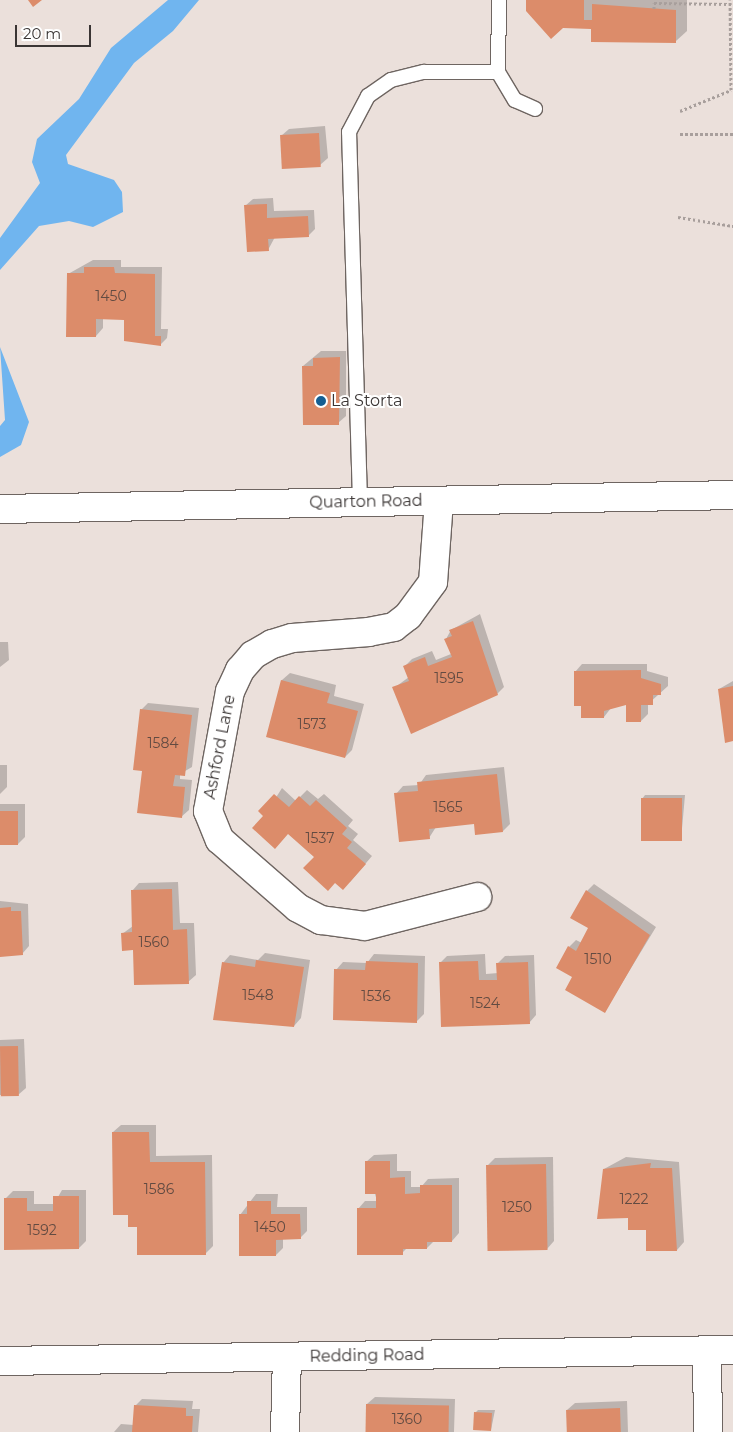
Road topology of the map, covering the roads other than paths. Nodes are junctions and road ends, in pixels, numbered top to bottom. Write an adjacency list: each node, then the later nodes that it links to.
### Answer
1 (499, 0): 2 (lane)
2 (498, 72): 3 (lane); 5 (lane)
3 (535, 109)
4 (733, 496): 6 (street, Quarton Road)
5 (360, 501): 6 (street, Quarton Road); 7 (street, Quarton Road)
6 (439, 501): 8 (street, Ashford Lane)
7 (0, 509)
8 (477, 897)
9 (720, 1350): 10 (street, Redding Road); 13 (street)
10 (287, 1357): 11 (street, Redding Road); 12 (street)
11 (0, 1361)
12 (285, 1432)
13 (708, 1432)

